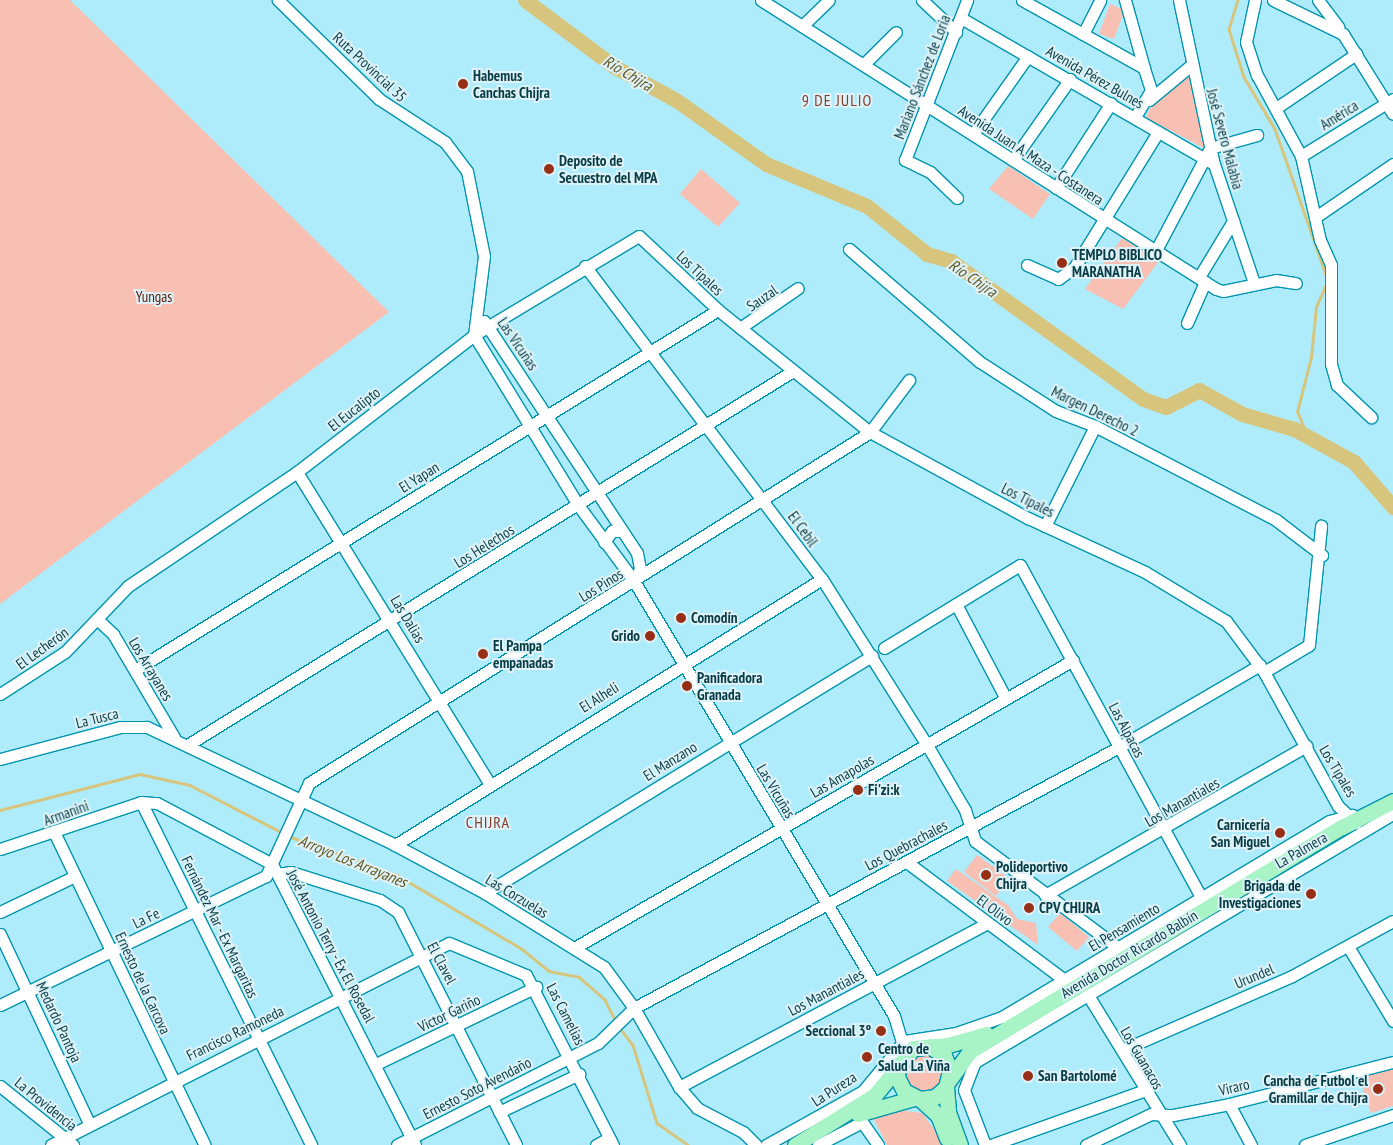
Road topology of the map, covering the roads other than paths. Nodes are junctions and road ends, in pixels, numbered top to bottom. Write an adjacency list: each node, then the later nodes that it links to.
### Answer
1 (278, 0): 55 (street, Ruta Provincial 35)
2 (761, 0): 14 (street, Avenida Juan A. Maza - Costanera)
3 (829, 0): 14 (street)
4 (922, 0): 16 (street)
5 (967, 0): 13 (street, Mariano Sánchez de Loria)
6 (1022, 0): 17 (street)
7 (1100, 0): 17 (street)
8 (1125, 0): 23 (street)
9 (1179, 0): 22 (street, José Severo Malabia)
10 (1255, 0): 29 (street)
11 (1273, 0): 18 (street)
12 (1318, 0): 18 (street)
13 (961, 18): 16 (street, Mariano Sánchez de Loria); 20 (street, Avenida Pérez Bulnes)
14 (802, 26): 21 (street, Avenida Juan A. Maza - Costanera)
15 (896, 32): 21 (street)
16 (956, 32): 28 (street, Mariano Sánchez de Loria)
17 (1083, 34): 23 (street)
18 (1343, 34): 19 (street)
19 (1356, 54): 26 (street); 29 (street)
20 (1028, 56): 24 (street, Avenida Pérez Bulnes); 33 (street)
21 (864, 64): 28 (street, Avenida Juan A. Maza - Costanera)
22 (1190, 66): 25 (street); 35 (street, José Severo Malabia)
23 (1144, 68): 25 (street)
24 (1070, 79): 27 (street, Avenida Pérez Bulnes); 37 (street)
25 (1149, 100): 31 (street)
26 (1389, 101): 30 (street); 36 (street, América)
27 (1111, 103): 31 (street, Avenida Pérez Bulnes); 40 (street)
28 (928, 106): 33 (street, Avenida Juan A. Maza - Costanera); 41 (street, Mariano Sánchez de Loria)
29 (1276, 108): 36 (street)
30 (1393, 114)
31 (1135, 117): 32 (street, Avenida Pérez Bulnes)
32 (1158, 132): 35 (street, Avenida Pérez Bulnes); 43 (street)
33 (973, 134): 37 (street, Avenida Juan A. Maza - Costanera)
34 (1256, 135): 35 (street)
35 (1207, 153): 38 (street, Avenida Pérez Bulnes); 47 (street)
36 (1301, 156): 42 (street)
37 (1013, 160): 40 (street, Avenida Juan A. Maza - Costanera)
38 (1214, 164): 44 (street, José Severo Malabia)
39 (1393, 164): 42 (street)
40 (1056, 188): 43 (street, Avenida Juan A. Maza - Costanera)
41 (957, 198)
42 (1317, 216): 64 (street)
43 (1105, 220): 47 (street, Avenida Juan A. Maza - Costanera); 48 (street)
44 (1233, 221): 50 (street); 51 (street, José Severo Malabia)
45 (639, 236): 49 (street, El Eucalipto); 54 (street, Los Tipales)
46 (849, 249): 67 (street, Margen Derecho 2)
47 (1155, 252): 50 (street, Avenida Juan A. Maza - Costanera)
48 (1027, 265)
49 (585, 266): 57 (street, El Eucalipto); 60 (street, El Cebil)
50 (1202, 280): 51 (street, Avenida Juan A. Maza - Costanera); 56 (street)
51 (1254, 283): 52 (street, Avenida Juan A. Maza - Costanera)
52 (1296, 283)
53 (798, 288): 58 (street, Sauzal)
54 (718, 310): 58 (street, Los Tipales); 60 (street, El Yapan)
55 (477, 316): 57 (street, Las Vicuñas); 59 (street, Las Vicuñas)
56 (1187, 323)
57 (489, 325): 59 (street, El Eucalipto); 63 (street, Las Vicuñas)
58 (740, 328): 61 (street, Los Tipales)
59 (474, 335): 66 (street, Las Vicuñas); 69 (street, El Eucalipto)
60 (653, 350): 63 (street, El Yapan); 65 (street, El Cebil)
61 (793, 371): 65 (street, Los Helechos); 68 (street, Los Tipales)
62 (909, 380): 68 (street, Los Pinos)
63 (547, 415): 66 (street, El Yapan); 70 (street, Las Vicuñas)
64 (1371, 417)
65 (708, 423): 70 (street, Los Helechos); 71 (street, El Cebil)
66 (529, 426): 72 (street, Las Vicuñas); 76 (street, El Yapan)
67 (1095, 426): 73 (street); 78 (street, Margen Derecho 2)
68 (870, 432): 71 (street, Los Pinos); 73 (street, Los Tipales)
69 (297, 472): 76 (street, Las Dalias); 82 (street, El Eucalipto)
70 (597, 494): 72 (street, Los Helechos); 75 (street, Las Vicuñas)
71 (764, 500): 79 (street, El Cebil); 80 (street, Los Pinos)
72 (578, 505): 77 (street, Las Vicuñas); 83 (street, Los Helechos)
73 (1045, 526): 88 (street, Los Tipales)
74 (1322, 526): 78 (street)
75 (622, 531): 77 (street); 80 (street, Las Vicuñas)
76 (343, 542): 83 (street, Las Dalias); 89 (street, El Yapan)
77 (604, 542): 80 (street, Las Vicuñas)
78 (1322, 555): 88 (street, Los Quebrachales)
79 (822, 579): 85 (street, El Cebil); 87 (street, El Alheli)
80 (634, 581): 87 (street, Las Vicuñas); 92 (street, Los Pinos)
81 (956, 604): 84 (street); 86 (street, Las Alpacas); 91 (street)
82 (98, 620): 89 (street, Los Arrayanes); 90 (street, El Lecherón)
83 (392, 621): 92 (street, Las Dalias); 96 (street, Los Helechos)
84 (884, 648)
85 (872, 656): 94 (street, El Manzano); 95 (street, El Cebil)
86 (1073, 660): 91 (street, Las Amapolas); 98 (street, Las Alpacas)
87 (680, 664): 94 (street, Las Vicuñas); 100 (street, El Alheli)
88 (1262, 668): 97 (street, Los Tipales); 98 (street, Los Quebrachales)
89 (135, 670): 93 (street, Los Arrayanes)
90 (0, 694)
91 (1006, 699): 95 (street, Las Amapolas)
92 (441, 704): 100 (street, Las Dalias); 104 (street, Los Pinos)
93 (174, 737): 96 (street, La Tusca); 99 (street, La Tusca)
94 (729, 743): 108 (street, Las Vicuñas); 118 (street, El Manzano)
95 (927, 745): 107 (street, El Cebil); 108 (street, Las Amapolas)
96 (193, 746): 104 (street, Las Corzuelas)
97 (1306, 746): 106 (street, Los Tipales); 109 (street, Los Manantiales)
98 (1119, 747): 107 (street, Los Quebrachales); 109 (street, Las Alpacas)
99 (0, 759)
100 (490, 784): 112 (street, El Alheli)
101 (1393, 790): 106 (main road, Avenida Doctor Ricardo Balbín)
102 (1393, 801): 106 (main road, Avenida Doctor Ricardo Balbín)
103 (142, 802): 110 (street, Armanini); 116 (street, José Antonio Terry - Ex El Rosedal); 122 (street, Fernández Mar - Ex Margaritas)
104 (299, 802): 111 (street, Los Pinos); 112 (street, Las Corzuelas)
105 (1393, 814): 115 (street, La Palmera)
106 (1350, 821): 115 (main road, Avenida Doctor Ricardo Balbín); 120 (street, El Pensamiento)
107 (971, 828): 114 (street, Los Quebrachales); 119 (street, El Cebil)
108 (781, 829): 121 (street, Las Vicuñas); 127 (street, Las Amapolas)
109 (1162, 831): 119 (street, Los Manantiales); 120 (street, Las Alpacas)
110 (55, 834): 113 (street, Armanini); 117 (street, Ernesto de la Carcova)
111 (283, 844): 116 (street, La Fe)
112 (395, 845): 118 (street, Las Corzuelas)
113 (0, 849)
114 (908, 863): 121 (street, Los Quebrachales); 125 (street, El Olivo)
115 (1288, 867): 120 (main road, Avenida Doctor Ricardo Balbín); 128 (street, La Palmera)
116 (274, 869): 122 (street, La Fe); 132 (street, El Clavel); 138 (street, José Antonio Terry - Ex El Rosedal)
117 (75, 876): 123 (street); 130 (street, Ernesto de la Carcova)
118 (485, 893): 127 (street, Las Corzuelas)
119 (1045, 895): 131 (street, El Cebil)
120 (1204, 903): 128 (main road, Avenida Doctor Ricardo Balbín); 131 (street, El Pensamiento)
121 (827, 904): 134 (street, Las Vicuñas); 140 (street, Los Quebrachales)
122 (196, 911): 130 (street, La Fe); 144 (street, Fernández Mar - Ex Margaritas)
123 (0, 912)
124 (1393, 921): 129 (street, Urundel)
125 (987, 923): 133 (street, El Olivo); 134 (street, Los Manantiales)
126 (0, 934): 137 (street, Medardo Pantoja)
127 (574, 948): 140 (street, Las Corzuelas)
128 (1155, 948): 131 (main road, Avenida Doctor Ricardo Balbín); 136 (street, La Palmera)
129 (1348, 948): 142 (street); 146 (street, Urundel)
130 (112, 952): 137 (street, La Fe); 151 (street, Ernesto de la Carcova)
131 (1121, 953): 133 (street, El Pensamiento); 136 (main road, Avenida Doctor Ricardo Balbín)
132 (421, 956): 135 (street, Las Camelias); 138 (street, Francisco Ramoneda); 143 (street, El Clavel)
133 (1066, 980): 145 (street, El Pensamiento)
134 (875, 984): 145 (street, Las Vicuñas); 154 (street, Los Manantiales)
135 (536, 988): 143 (street, Victor Gariño); 147 (street, Las Camelias)
136 (1085, 990): 141 (main road, Avenida Doctor Ricardo Balbín); 146 (street, Los Guanacos); 179 (street, La Palmera)
137 (29, 992): 139 (street, La Fe); 162 (street, Medardo Pantoja)
138 (342, 997): 144 (street, Francisco Ramoneda); 149 (street, José Antonio Terry - Ex El Rosedal)
139 (0, 1005)
140 (631, 1013): 147 (street, Los Quebrachales); 154 (street, Las Corzuelas)
141 (1020, 1020): 145 (main road); 152 (main road)
142 (1393, 1021)
143 (458, 1026): 149 (street, Victor Gariño); 156 (street, El Clavel)
144 (258, 1039): 151 (street, Francisco Ramoneda); 169 (street, Fernández Mar - Ex Margaritas)
145 (912, 1047): 152 (main road); 157 (main road); 166 (main road); 174 (street, La Pureza)
146 (1122, 1050): 155 (street, Los Guanacos)
147 (571, 1057): 150 (street, Las Camelias); 156 (street, Ernesto Soto Avendaño)
148 (1393, 1062): 158 (street, Viraro)
149 (376, 1064): 164 (street, José Antonio Terry - Ex El Rosedal)
150 (579, 1074): 159 (street); 165 (street, Las Camelias)
151 (172, 1080): 162 (street, Francisco Ramoneda); 168 (street, Ernesto de la Carcova)
152 (948, 1084): 157 (main road); 178 (main road)
153 (0, 1086): 163 (street, La Providencia)
154 (679, 1087): 173 (street, Las Corzuelas)
155 (1143, 1091): 160 (street, Los Guanacos); 180 (street)
156 (492, 1097): 159 (street, El Clavel); 164 (street, Ernesto Soto Avendaño)
157 (917, 1099): 166 (main road); 177 (main road)
158 (1229, 1104): 160 (street, Viraro); 183 (street)
159 (499, 1112): 171 (street, El Clavel)
160 (1160, 1114): 181 (street, Viraro); 182 (street, Los Guanacos)
161 (1393, 1115): 184 (street)
162 (89, 1123): 163 (street, Francisco Ramoneda)
163 (68, 1141): 167 (street, Francisco Ramoneda)
164 (413, 1141): 170 (street, Ernesto Soto Avendaño)
165 (611, 1141): 172 (street)
166 (814, 1141): 175 (main road); 176 (street)
167 (51, 1145)
168 (205, 1145)
169 (311, 1145)
170 (397, 1145)
171 (516, 1145)
172 (596, 1145)
173 (756, 1145)
174 (766, 1145)
175 (795, 1145)
176 (878, 1145)
177 (950, 1145)
178 (960, 1145)
179 (986, 1145)
180 (991, 1145)
181 (1086, 1145)
182 (1180, 1145)
183 (1251, 1145)
184 (1305, 1145)

